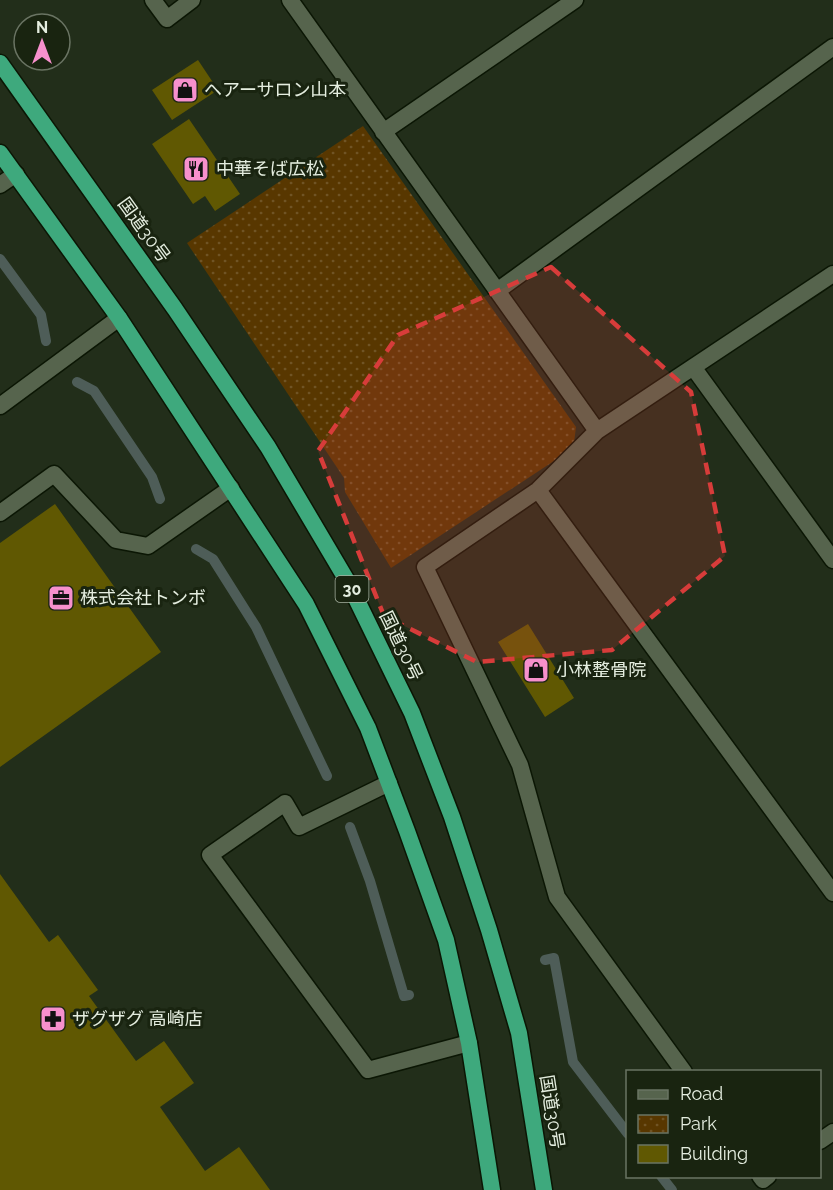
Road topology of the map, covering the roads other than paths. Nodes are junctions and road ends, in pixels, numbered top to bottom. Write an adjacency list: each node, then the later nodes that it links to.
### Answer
1 (153, 0): 2 (street)
2 (192, 0)
3 (290, 0): 7 (street)
4 (575, 0): 7 (street)
5 (833, 46): 12 (street)
6 (0, 63): 26 (highway, 国道30号 / 30)
7 (383, 132): 12 (street)
8 (0, 153): 9 (highway)
9 (16, 174): 10 (street); 13 (highway)
10 (0, 185)
11 (833, 274): 14 (street)
12 (497, 291): 16 (street)
13 (119, 318): 15 (street); 17 (highway)
14 (693, 367): 16 (street); 20 (street)
15 (0, 406)
16 (597, 431): 18 (street)
17 (231, 488): 19 (street); 21 (highway)
18 (538, 490): 22 (street); 24 (street)
19 (0, 513)
20 (833, 560)
21 (388, 783): 23 (highway); 23 (street)
22 (833, 893)
23 (469, 1043): 25 (highway)
24 (683, 1070)
25 (492, 1190)
26 (544, 1190)

